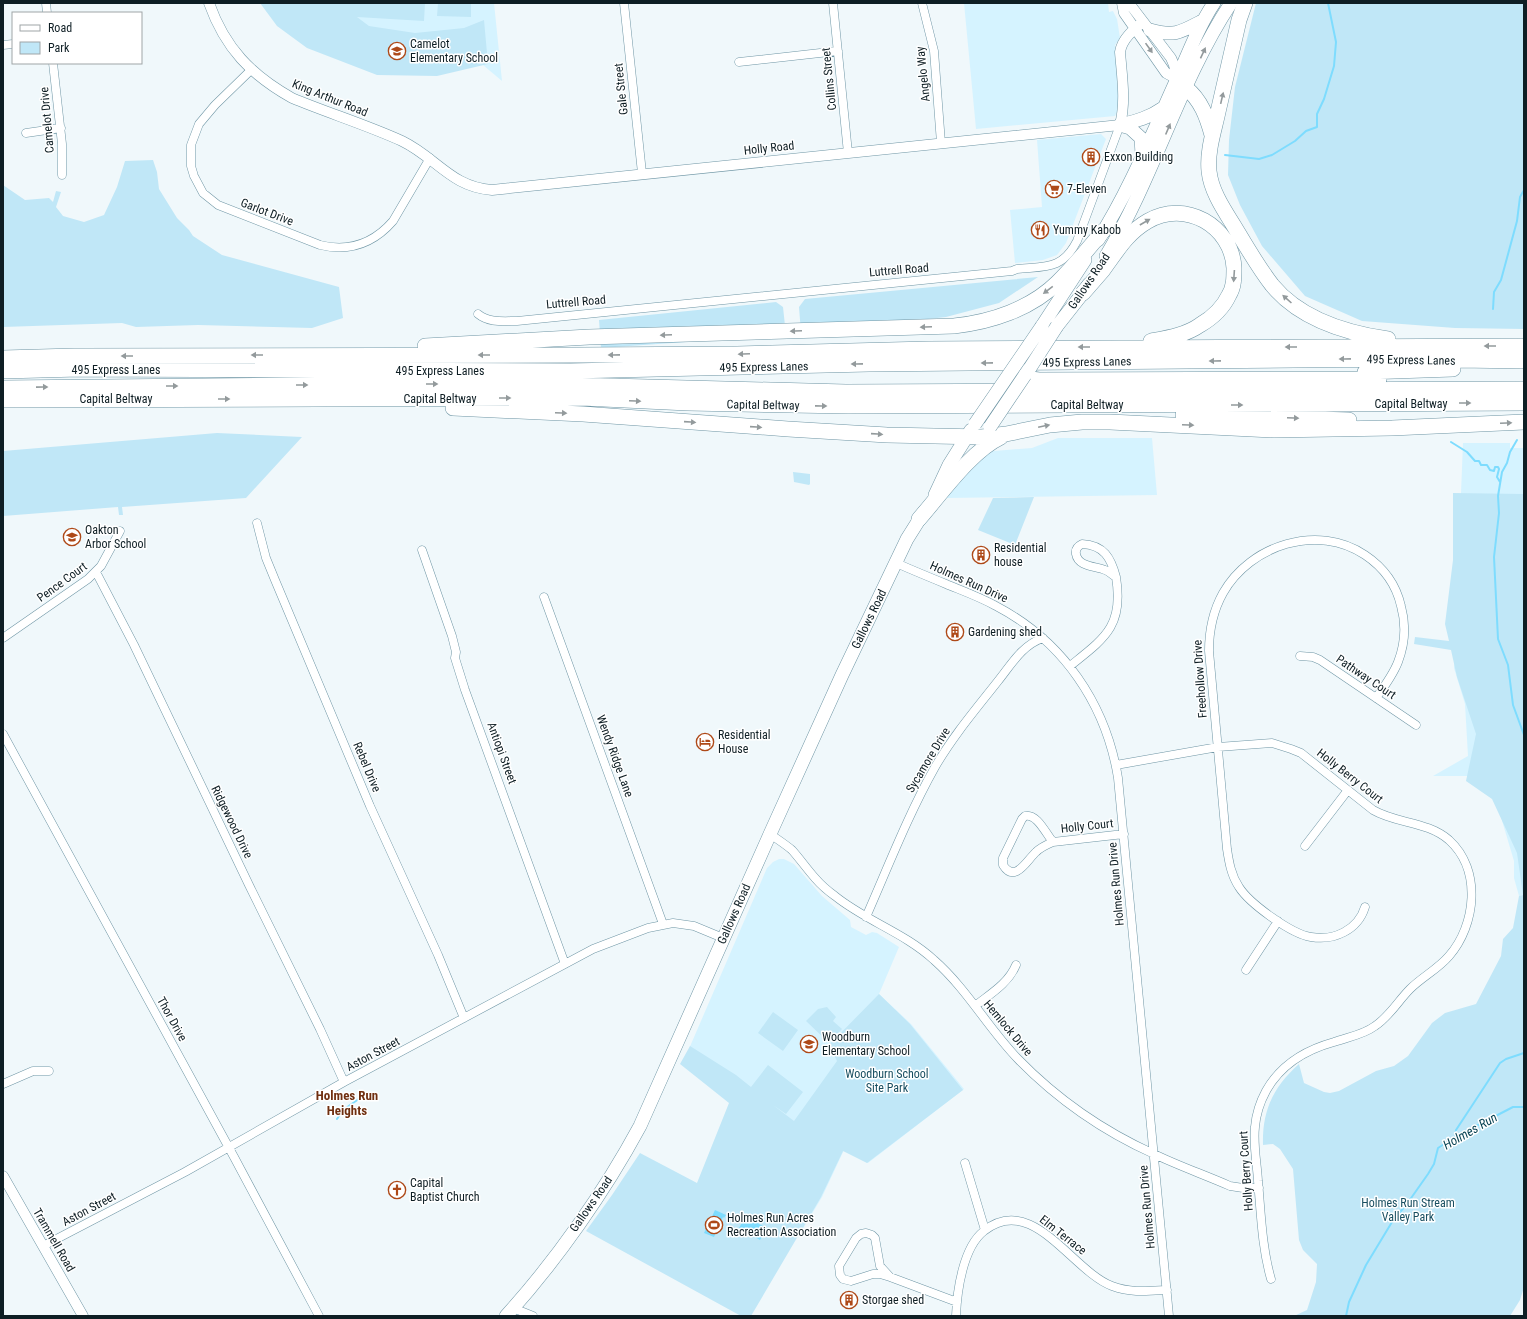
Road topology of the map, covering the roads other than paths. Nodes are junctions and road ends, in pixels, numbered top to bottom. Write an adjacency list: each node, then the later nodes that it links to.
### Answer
1 (209, 3): 16 (street, King Arthur Road)
2 (624, 3): 27 (street, Gale Street)
3 (833, 3): 13 (street, Collins Street)
4 (922, 3): 23 (street, Angelo Way)
5 (1122, 3): 12 (street)
6 (1128, 3): 11 (street)
7 (1214, 3): 10 (main road, Gallows Road)
8 (1231, 3): 17 (main road, Gallows Road, one-way to 8)
9 (1245, 3): 22 (highway, one-way to 9)
10 (1204, 20): 11 (main road); 17 (main road, Gallows Road)
11 (1146, 26): 12 (street, Luttrell Road); 17 (street)
12 (1135, 29): 17 (street, one-way to 17); 19 (street, Luttrell Road)
13 (838, 51): 14 (street); 24 (street, Collins Street)
14 (739, 62)
15 (53, 64): 20 (street, Camelot Drive)
16 (251, 70): 25 (street, King Arthur Road); 25 (street, Garlot Drive)
17 (1182, 84): 18 (main road, Gallows Road); 22 (highway); 30 (main road, Gallows Road, one-way to 17)
18 (1163, 108): 19 (main road); 26 (main road, Gallows Road)
19 (1120, 125): 23 (street, Holly Road); 26 (main road); 31 (street, Luttrell Road)
20 (61, 128): 21 (street); 28 (street, Camelot Drive)
21 (26, 133)
22 (1212, 136): 32 (highway, one-way to 22)
23 (941, 143): 24 (street, Holly Road)
24 (848, 153): 27 (street, Holly Road)
25 (430, 158): 27 (street, Holly Road)
26 (1140, 160): 29 (main road, Gallows Road)
27 (642, 173)
28 (62, 175)
29 (1103, 231): 35 (highway, one-way to 35); 39 (main road, Gallows Road, bridge)
30 (1083, 293): 34 (highway, one-way to 34); 39 (main road, Gallows Road, bridge)
31 (478, 314)
32 (1456, 346): 33 (highway, one-way to 32); 34 (highway, one-way to 34)
33 (1524, 346)
34 (1123, 347): 35 (highway, one-way to 35)
35 (310, 356): 36 (highway, one-way to 36)
36 (3, 358)
37 (1524, 361): 40 (highway, 495 Express Lanes, one-way to 40)
38 (1524, 367): 41 (highway)
39 (1023, 369): 41 (highway); 50 (main road, Gallows Road, bridge)
40 (3, 371)
41 (1042, 376): 43 (highway)
42 (3, 388): 43 (highway, 495 Express Lanes, one-way to 43)
43 (1524, 388)
44 (354, 399): 45 (highway, Capital Beltway, one-way to 44); 47 (highway, Capital Beltway, one-way to 47); 52 (highway, one-way to 52)
45 (3, 400)
46 (1524, 403): 47 (highway, Capital Beltway, one-way to 46)
47 (848, 406): 49 (highway, one-way to 49)
48 (1524, 422): 49 (highway, one-way to 48)
49 (1488, 424): 51 (highway, one-way to 49)
50 (982, 429): 51 (highway); 52 (highway); 53 (main road, Gallows Road)
51 (1006, 434): 54 (highway)
52 (967, 436): 53 (main road, Gallows Road)
53 (935, 495): 54 (main road, Gallows Road)
54 (919, 519): 58 (main road, Gallows Road)
55 (256, 523): 85 (street, Rebel Drive)
56 (120, 531): 59 (street, Pence Court)
57 (422, 550): 81 (street, Antiopi Street)
58 (896, 562): 63 (street, Holmes Run Drive); 72 (main road, Gallows Road)
59 (96, 572): 62 (street, Pence Court); 87 (street, Ridgewood Drive)
60 (1116, 577): 60 (street); 65 (street)
61 (544, 597): 79 (street, Wendy Ridge Lane)
62 (3, 638)
63 (1043, 638): 65 (street, Holmes Run Drive); 77 (street, Sycamore Drive)
64 (1300, 656): 66 (street, Pathway Court)
65 (1070, 666): 70 (street, Holmes Run Drive)
66 (1376, 698): 67 (street, Pathway Court); 69 (street, Freehollow Drive)
67 (1416, 725)
68 (3, 734): 89 (street, Thor Drive)
69 (1218, 747): 70 (street, Holly Berry Court); 71 (street, Holly Berry Court); 78 (street, Freehollow Drive)
70 (1116, 764): 73 (street, Holmes Run Drive)
71 (1348, 790): 75 (street); 93 (street, Holly Berry Court)
72 (770, 834): 77 (street, Hemlock Drive); 80 (main road, Gallows Road)
73 (1124, 834): 74 (street, Holly Court); 90 (street, Holmes Run Drive)
74 (1053, 842): 74 (street, Holly Court)
75 (1305, 846)
76 (1365, 907): 78 (street, Freehollow Drive)
77 (866, 917): 84 (street, Hemlock Drive)
78 (1278, 921): 83 (street)
79 (663, 924): 80 (street, Aston Street); 81 (street, Aston Street)
80 (723, 938): 100 (main road, Gallows Road)
81 (565, 964): 85 (street, Aston Street)
82 (1016, 965): 84 (street)
83 (1246, 970)
84 (975, 1006): 90 (street, Hemlock Drive)
85 (464, 1018): 87 (street, Aston Street)
86 (49, 1071): 88 (street)
87 (344, 1082): 89 (street, Aston Street)
88 (3, 1084)
89 (229, 1147): 95 (street, Aston Street); 102 (street, Thor Drive)
90 (1154, 1154): 93 (street, Hemlock Drive); 98 (street, Holmes Run Drive)
91 (965, 1163): 94 (street)
92 (3, 1176): 95 (street, Trammell Road)
93 (1259, 1188): 97 (street, Holly Berry Court)
94 (985, 1230): 98 (street, Elm Terrace); 99 (street, Elm Terrace)
95 (43, 1246): 101 (street, Trammell Road)
96 (890, 1277): 96 (street); 99 (street)
97 (1271, 1279)
98 (1167, 1290): 105 (street, Holmes Run Drive)
99 (957, 1302): 104 (street, Elm Terrace)
100 (510, 1312): 103 (street)
101 (83, 1316)
102 (319, 1316)
103 (533, 1316)
104 (956, 1316)
105 (1169, 1316)

